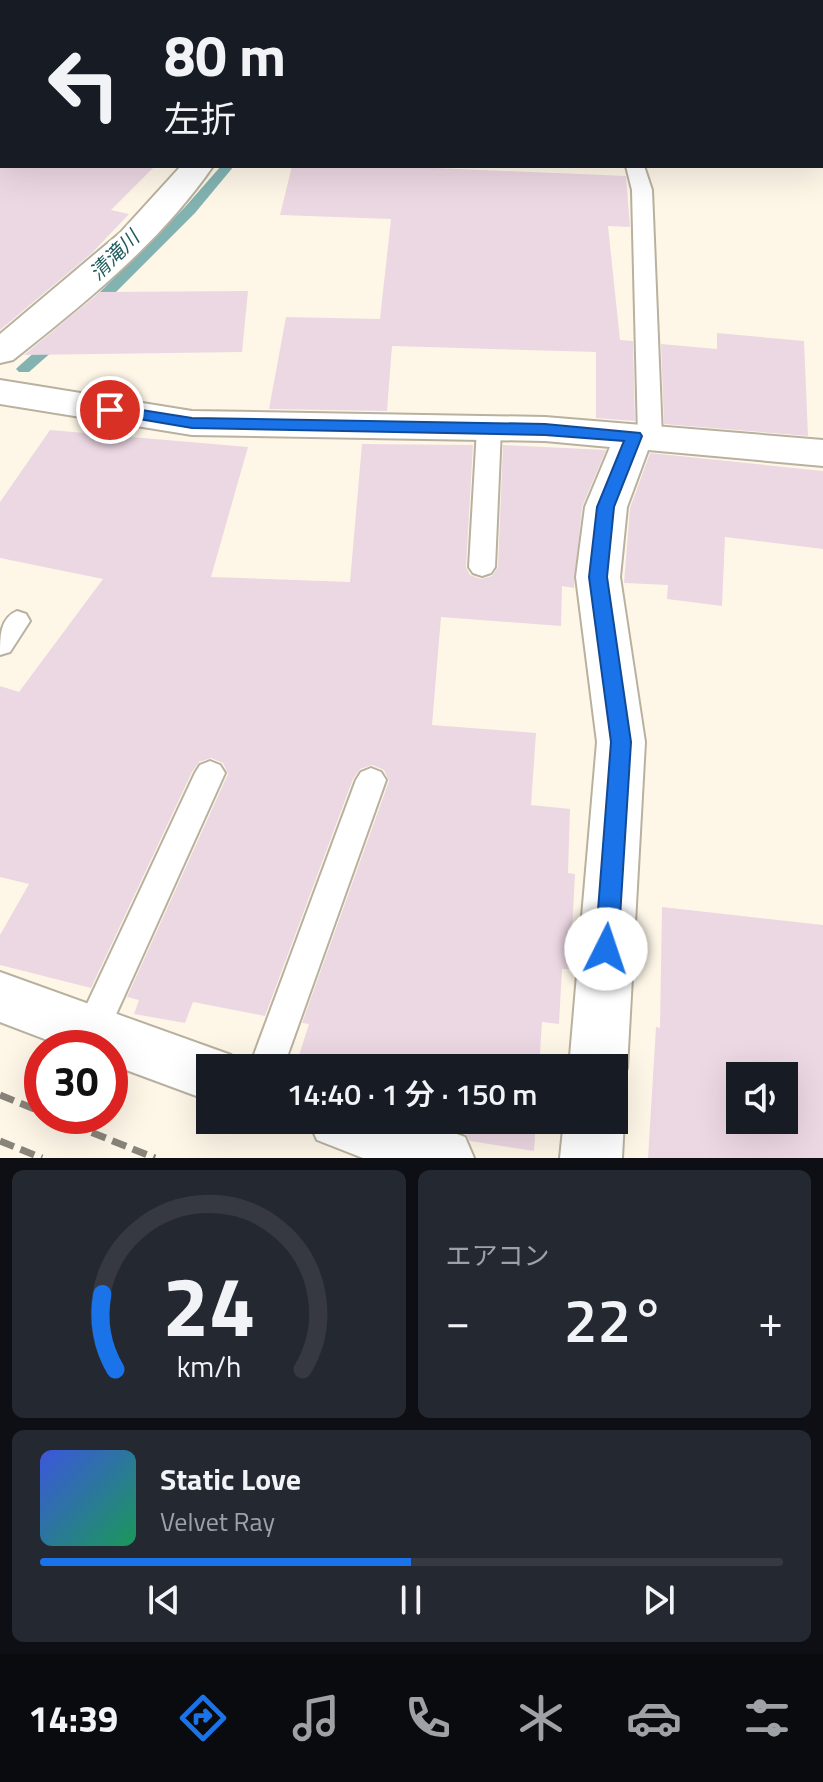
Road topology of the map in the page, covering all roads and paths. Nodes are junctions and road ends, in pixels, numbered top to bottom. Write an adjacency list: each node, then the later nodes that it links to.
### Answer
1 (195, 168): 3 (street)
2 (636, 168): 6 (lane)
3 (0, 352)
4 (0, 392): 5 (street)
5 (489, 429): 6 (street); 8 (lane)
6 (642, 437): 7 (street); 17 (street)
7 (823, 453)
8 (482, 567)
9 (17, 621): 10 (lane)
10 (0, 645)
11 (210, 773): 14 (lane)
12 (371, 780): 16 (lane)
13 (0, 997): 14 (street)
14 (92, 1030)
15 (128, 1043): 18 (street)
16 (271, 1054)
17 (599, 1054)
18 (196, 1069)
19 (377, 1134): 21 (street)
20 (593, 1134): 22 (street)
21 (443, 1158)
22 (591, 1158)

